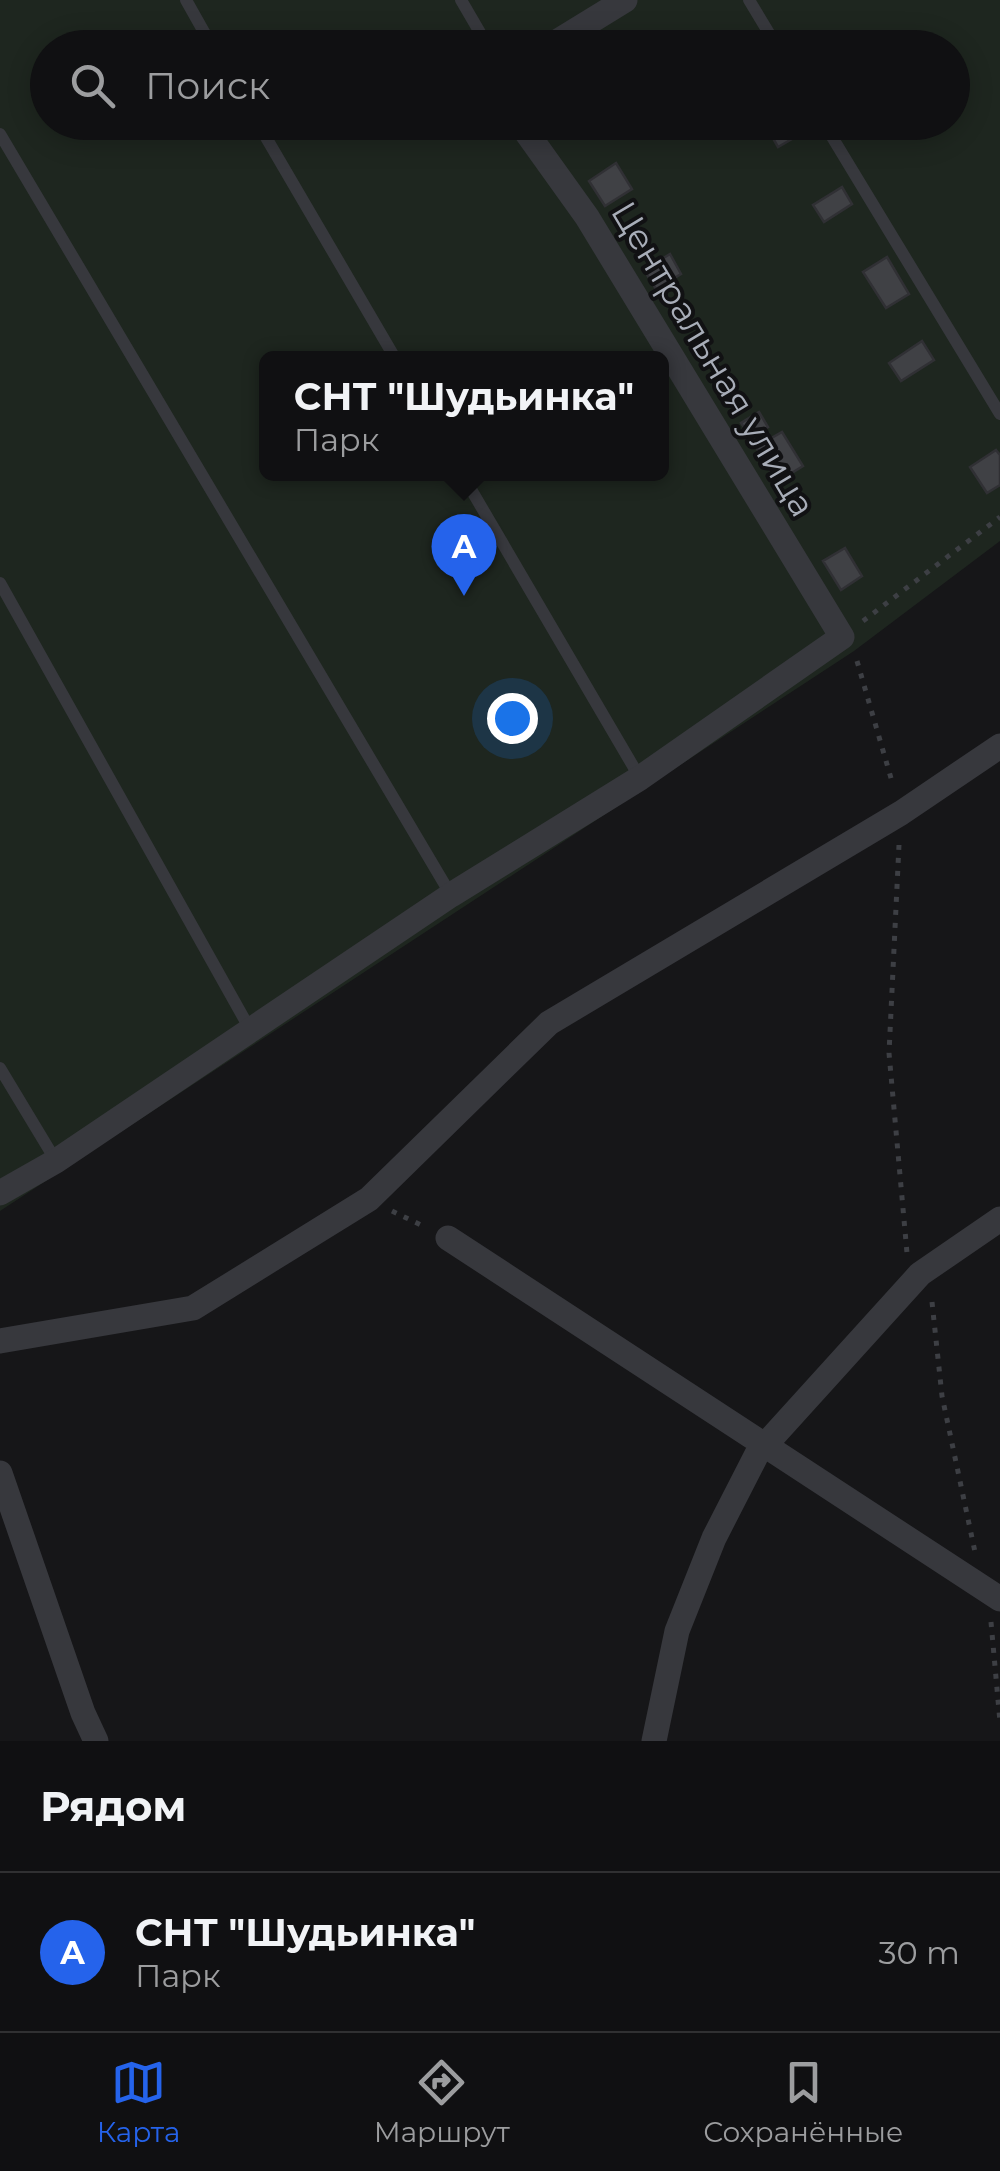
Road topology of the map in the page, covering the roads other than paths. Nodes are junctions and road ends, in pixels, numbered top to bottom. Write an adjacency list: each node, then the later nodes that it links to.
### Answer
1 (186, 0): 5 (lane)
2 (460, 0): 6 (lane)
3 (625, 0): 7 (street)
4 (749, 0): 8 (lane)
5 (204, 30)
6 (478, 30)
7 (576, 30)
8 (767, 30)
9 (0, 134): 21 (lane)
10 (268, 140): 13 (lane)
11 (532, 140): 14 (street, Центральная улица)
12 (834, 140): 16 (lane)
13 (391, 351)
14 (668, 351)
15 (669, 353): 20 (street, Центральная улица)
16 (1000, 414)
17 (466, 481): 20 (lane)
18 (0, 583): 22 (lane)
19 (1000, 746): 28 (street)
20 (640, 778): 21 (street)
21 (451, 895): 22 (street)
22 (251, 1031): 24 (street)
23 (0, 1068): 24 (lane)
24 (56, 1161): 25 (street)
25 (0, 1192)
26 (1000, 1219): 29 (street)
27 (448, 1238): 29 (street)
28 (0, 1341)
29 (765, 1445): 31 (street); 33 (street)
30 (0, 1473): 32 (street)
31 (1000, 1599)
32 (96, 1741)
33 (654, 1741)

